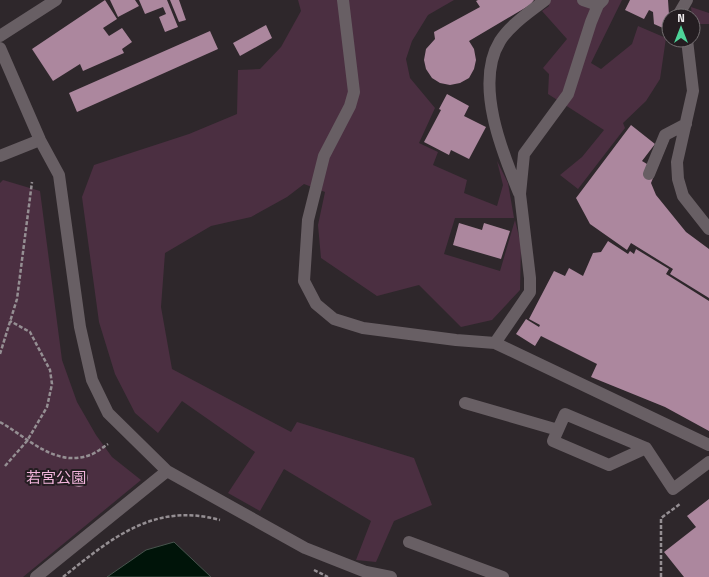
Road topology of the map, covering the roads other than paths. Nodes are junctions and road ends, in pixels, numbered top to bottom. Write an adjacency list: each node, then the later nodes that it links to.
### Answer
1 (56, 0): 6 (street)
2 (342, 0): 15 (street)
3 (545, 0): 13 (street)
4 (583, 0): 5 (street)
5 (601, 2): 13 (street)
6 (0, 36)
7 (0, 48): 10 (street)
8 (688, 48): 9 (street)
9 (686, 124): 12 (street); 14 (street)
10 (40, 140): 11 (street); 21 (street)
11 (0, 156)
12 (649, 174)
13 (520, 194): 15 (street)
14 (709, 229)
15 (495, 343): 18 (street)
16 (465, 403): 17 (street)
17 (558, 430): 19 (street); 19 (street)
18 (709, 446)
19 (646, 448): 20 (street)
20 (709, 462)
21 (167, 471): 23 (street); 24 (street)
22 (409, 542): 25 (street)
23 (36, 577)
24 (391, 577)
25 (503, 577)

